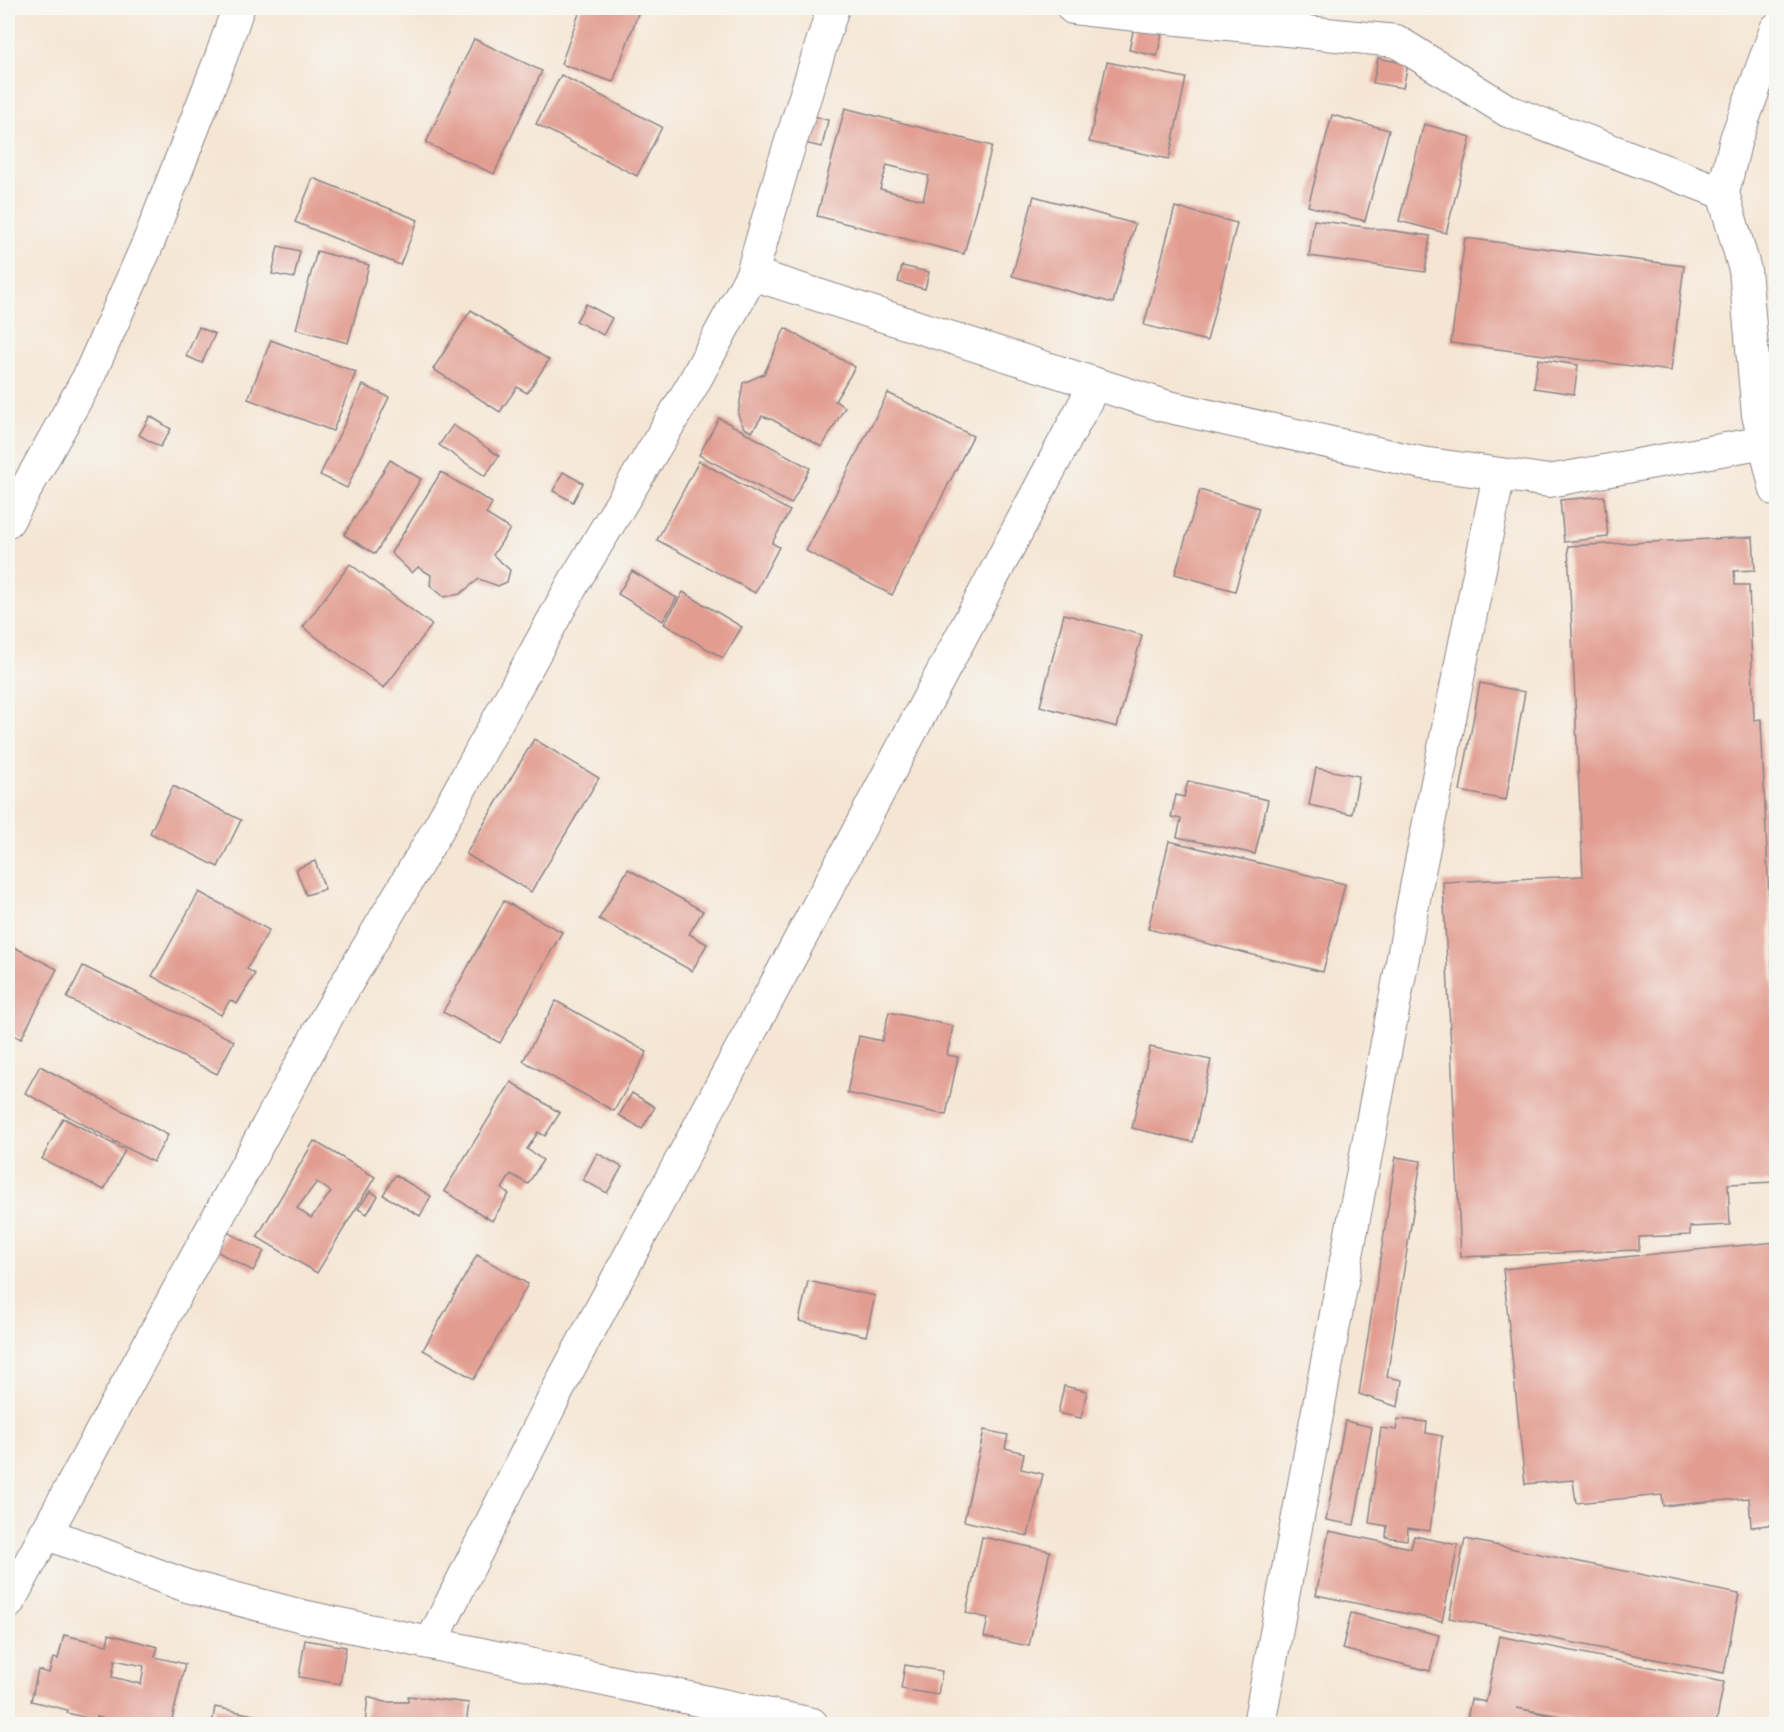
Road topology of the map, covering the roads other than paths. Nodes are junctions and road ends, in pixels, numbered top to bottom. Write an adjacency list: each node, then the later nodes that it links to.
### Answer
1 (238, 8): 11 (street)
2 (833, 8): 6 (street)
3 (1073, 8): 5 (street)
4 (1776, 29): 5 (street)
5 (1723, 193): 8 (street)
6 (752, 274): 7 (street); 12 (street)
7 (1095, 384): 9 (street); 14 (street)
8 (1765, 442): 9 (street); 10 (street)
9 (1499, 474): 16 (street)
10 (1776, 490)
11 (8, 521)
12 (45, 1533): 13 (street); 14 (street)
13 (8, 1603)
14 (431, 1643): 15 (street)
15 (812, 1725)
16 (1259, 1725)

